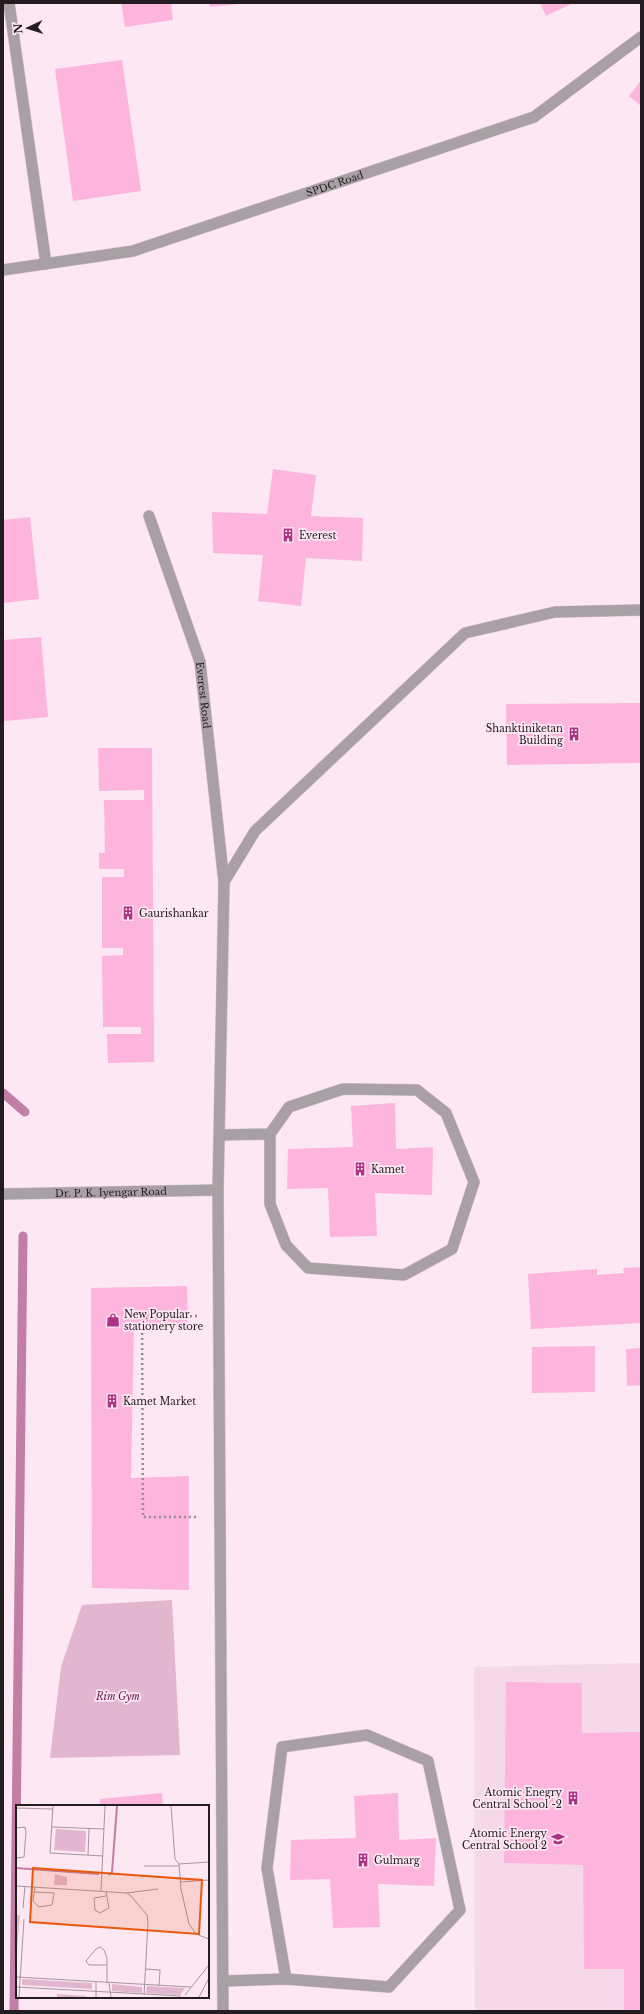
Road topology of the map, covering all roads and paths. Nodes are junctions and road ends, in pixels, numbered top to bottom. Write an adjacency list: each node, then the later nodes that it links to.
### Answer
1 (9, 3): 3 (street)
2 (641, 37): 3 (street, SPDC Road)
3 (46, 264): 4 (street, SPDC Road)
4 (3, 270)
5 (149, 516): 7 (street, Everest Road)
6 (641, 610): 7 (street)
7 (224, 882): 9 (street, Everest Road)
8 (270, 1134): 8 (street); 9 (street)
9 (220, 1135): 10 (street, Everest Road)
10 (218, 1190): 11 (street, Dr. P. K. Iyengar Road); 15 (street, Everest Road)
11 (3, 1194)
12 (202, 1316): 13 (path)
13 (200, 1517)
14 (286, 1979): 14 (street); 15 (street)
15 (223, 1981): 16 (street, Everest Road)
16 (223, 2011)

